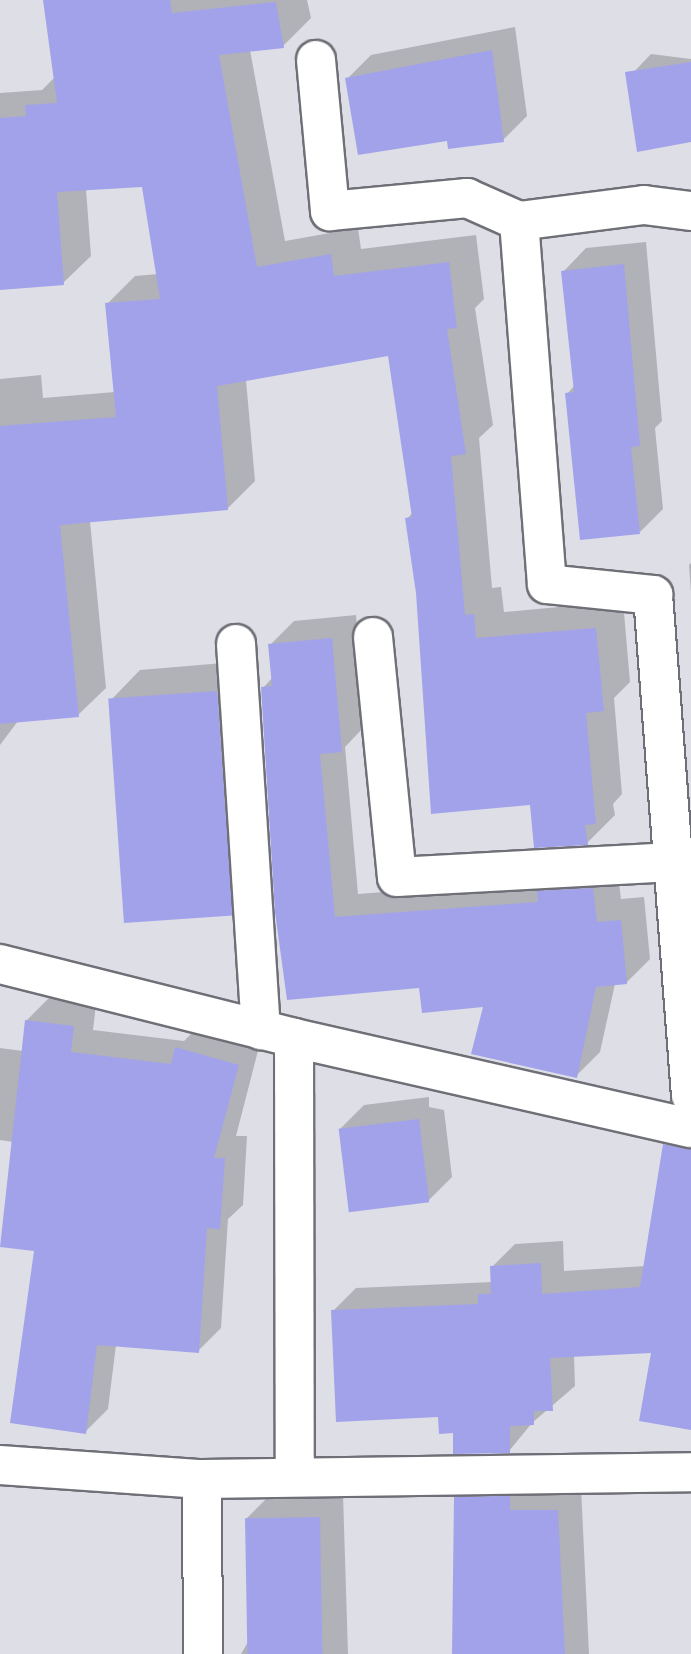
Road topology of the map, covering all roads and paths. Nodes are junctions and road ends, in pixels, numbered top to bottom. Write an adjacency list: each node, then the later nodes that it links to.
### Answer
1 (316, 60): 3 (street)
2 (691, 211): 3 (street)
3 (519, 221): 6 (street)
4 (373, 637): 6 (street)
5 (236, 644): 8 (street)
6 (673, 862): 9 (street)
7 (0, 964): 8 (street)
8 (278, 1034): 10 (street); 13 (street)
9 (691, 1096)
10 (691, 1128)
11 (0, 1465): 14 (street)
12 (691, 1472): 13 (street)
13 (295, 1477): 14 (street)
14 (202, 1479): 15 (street)
15 (203, 1654)

